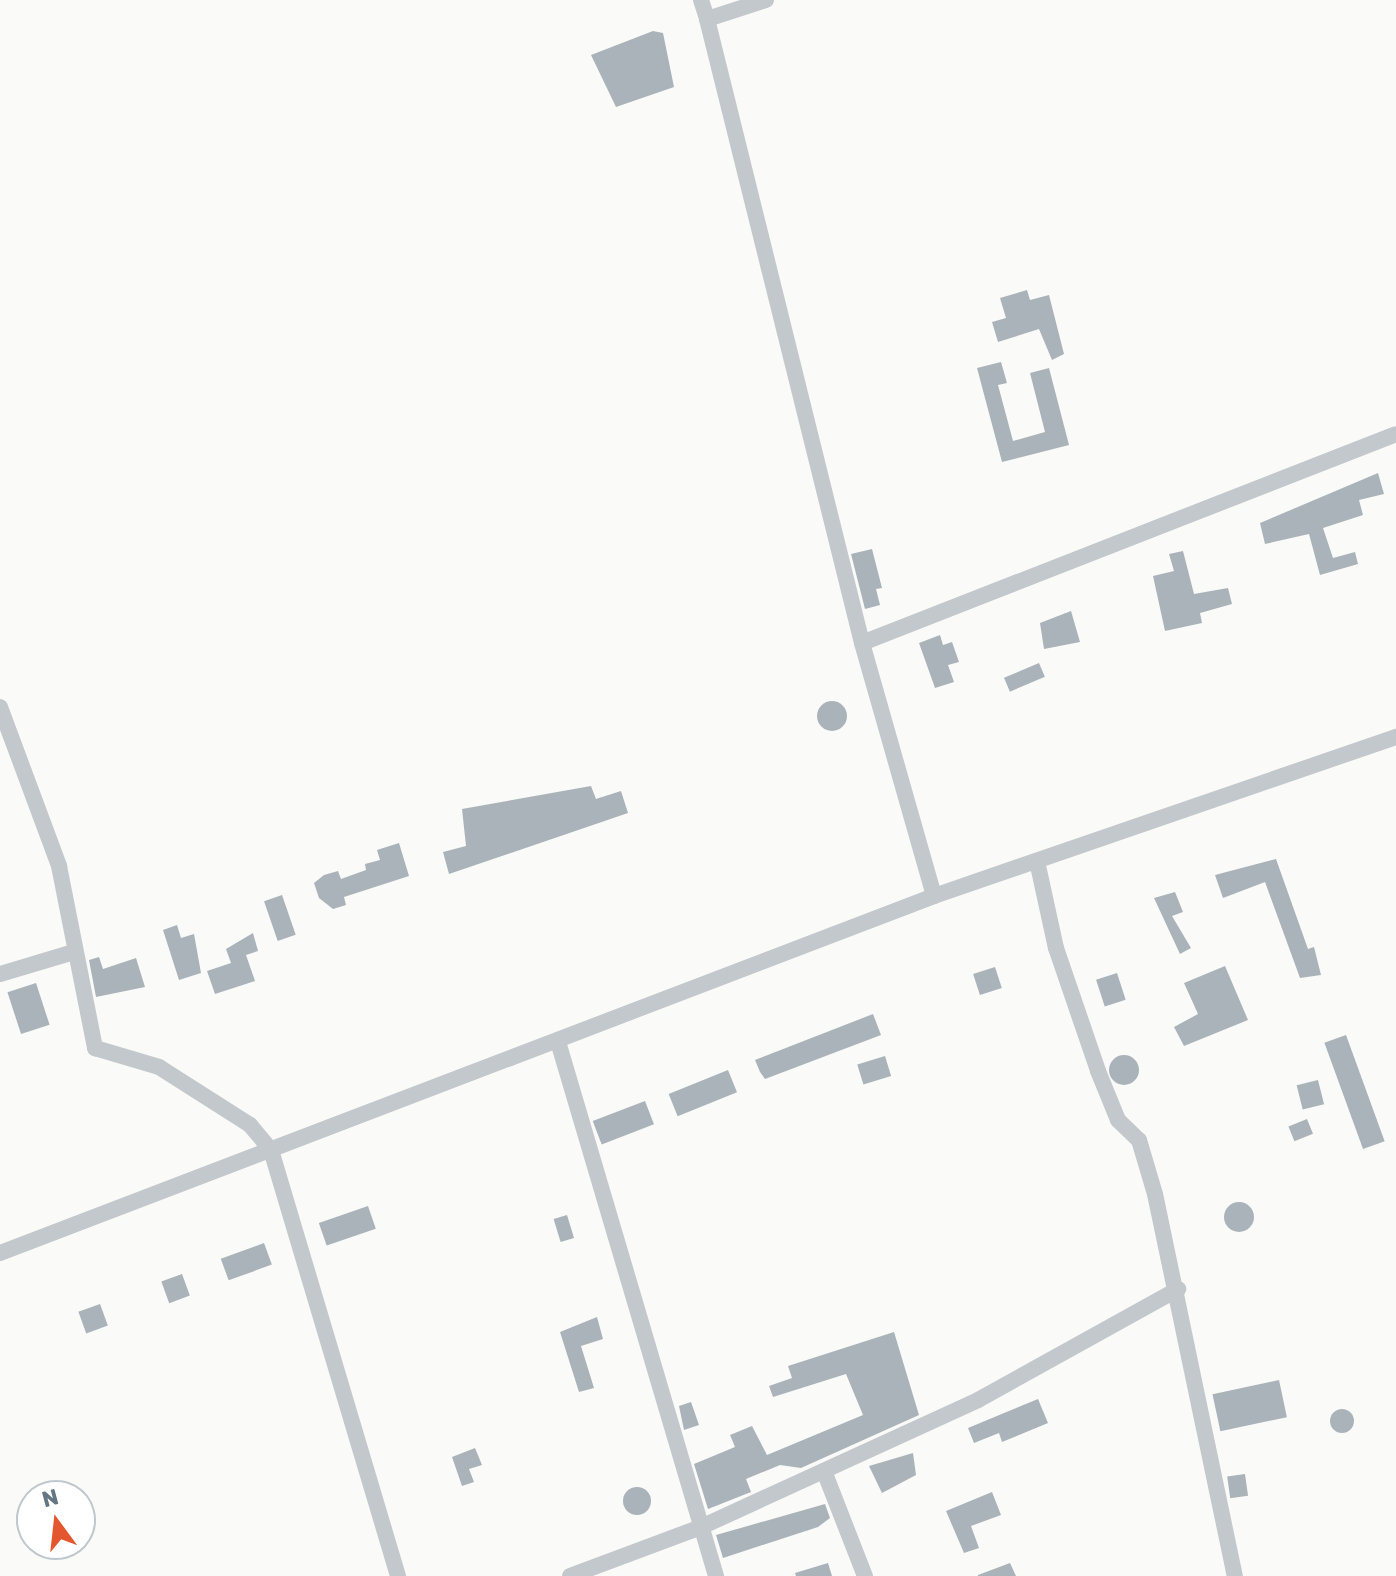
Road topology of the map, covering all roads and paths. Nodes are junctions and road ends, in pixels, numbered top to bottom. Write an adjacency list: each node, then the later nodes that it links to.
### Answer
1 (701, 0): 3 (street)
2 (766, 0): 3 (street)
3 (707, 19): 5 (street)
4 (1396, 434): 5 (street)
5 (862, 643): 10 (street)
6 (0, 707): 7 (street)
7 (5, 726): 11 (street)
8 (1396, 737): 9 (street)
9 (1037, 861): 10 (street); 16 (street)
10 (934, 896): 13 (street)
11 (74, 952): 12 (street); 14 (street)
12 (0, 974)
13 (559, 1045): 14 (street); 18 (street)
14 (271, 1150): 15 (street); 19 (street)
15 (0, 1253)
16 (1178, 1289): 17 (street); 23 (street)
17 (824, 1471): 18 (street); 22 (street)
18 (701, 1527): 20 (street); 21 (street)
19 (398, 1576)
20 (570, 1576)
21 (716, 1576)
22 (865, 1576)
23 (1235, 1576)

